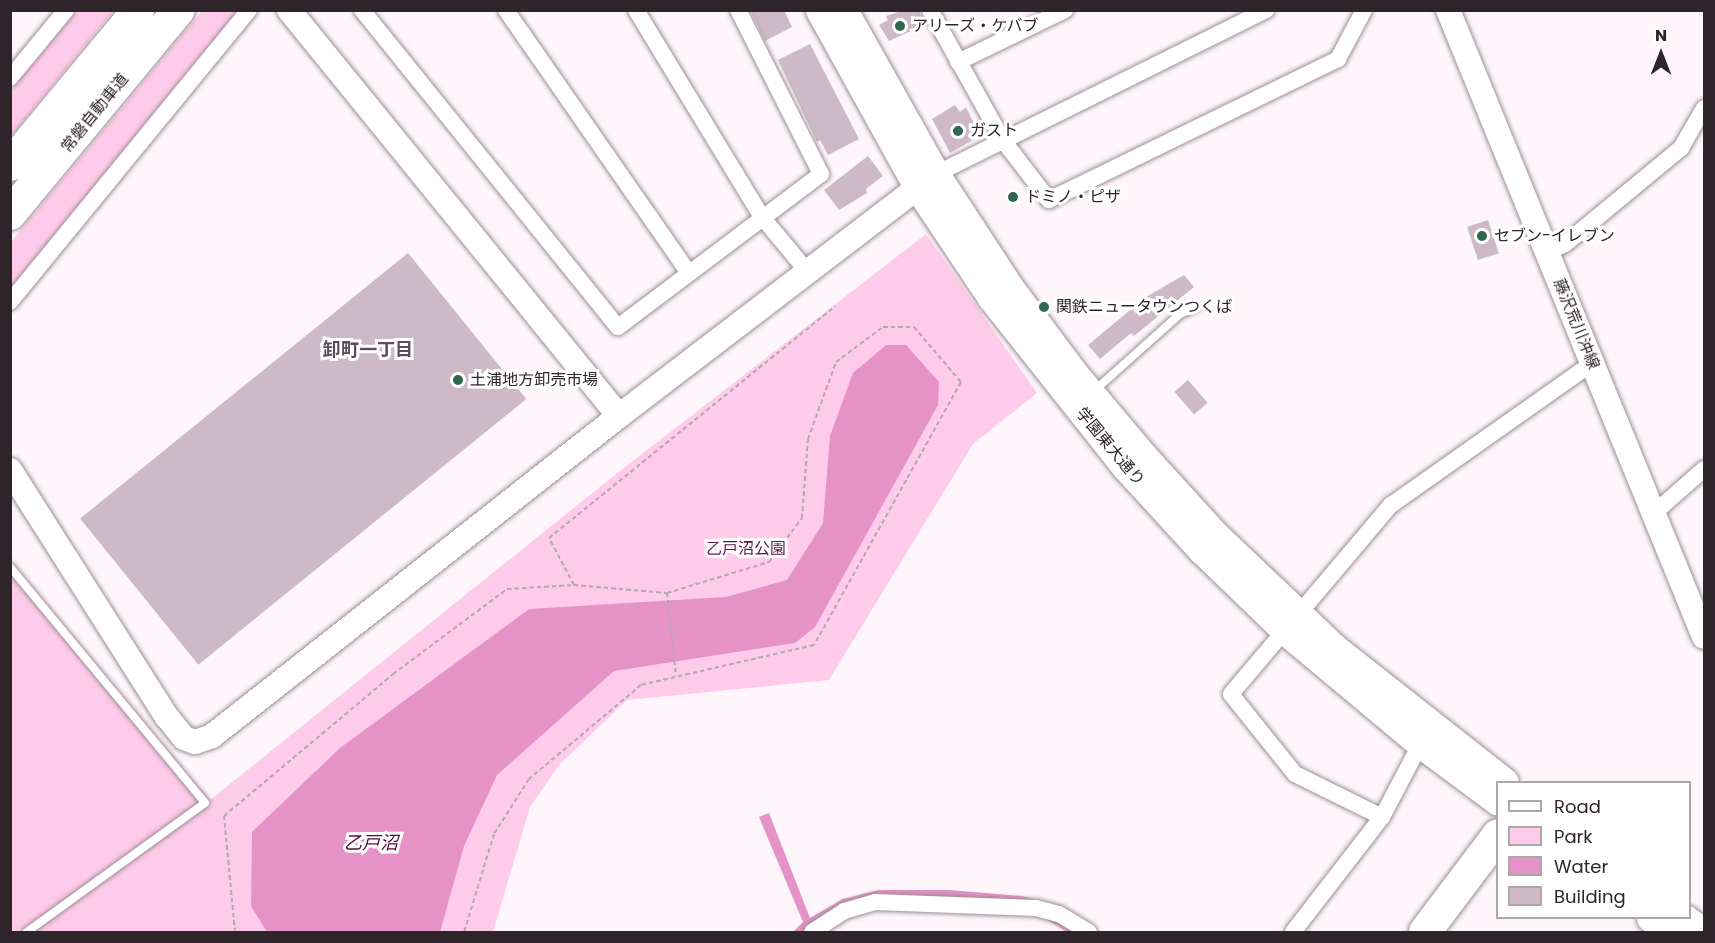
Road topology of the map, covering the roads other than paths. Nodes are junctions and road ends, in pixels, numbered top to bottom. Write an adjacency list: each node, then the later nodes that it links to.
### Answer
1 (66, 10): 18 (street)
2 (138, 10): 21 (highway, 常磐自動車道)
3 (179, 10): 23 (highway, 常磐自動車道)
4 (249, 10): 28 (street)
5 (289, 10): 32 (street)
6 (506, 10): 27 (street)
7 (636, 10): 24 (street)
8 (738, 10): 24 (street)
9 (819, 10): 22 (main road, 学園東大通り)
10 (844, 10): 22 (main road, 学園東大通り)
11 (930, 10): 17 (street)
12 (1065, 10): 17 (street)
13 (1266, 10): 20 (street)
14 (1364, 10): 20 (street)
15 (1448, 10): 25 (street, 藤沢荒川沖線)
16 (367, 13): 27 (street)
17 (958, 62): 20 (street)
18 (10, 78)
19 (1704, 108): 25 (street)
20 (1002, 139): 22 (street)
21 (10, 165)
22 (926, 181): 26 (street); 31 (main road, 学園東大通り); 37 (main road, 学園東大通り)
23 (10, 214)
24 (762, 217): 26 (street); 27 (street)
25 (1547, 253): 30 (street, 藤沢荒川沖線)
26 (807, 272): 32 (street)
27 (689, 273)
28 (10, 302)
29 (1196, 307): 31 (lane)
30 (1592, 363): 35 (street, 藤沢荒川沖線); 37 (street)
31 (1092, 394): 37 (main road, 学園東大通り)
32 (619, 416): 34 (street)
33 (1704, 469): 35 (street)
34 (10, 470)
35 (1653, 514): 38 (street, 藤沢荒川沖線)
36 (10, 567): 46 (lane)
37 (1292, 623): 40 (main road, 学園東大通り); 41 (main road, 学園東大通り); 42 (street)
38 (1704, 637)
39 (1414, 756): 42 (street)
40 (1502, 781)
41 (1496, 801)
42 (1382, 817): 49 (street)
43 (1496, 836): 50 (highway)
44 (1651, 919): 51 (main road)
45 (1686, 919): 52 (main road)
46 (27, 933)
47 (812, 933): 48 (street)
48 (1089, 933)
49 (1293, 933)
50 (1425, 933)
51 (1670, 933)
52 (1704, 933)

